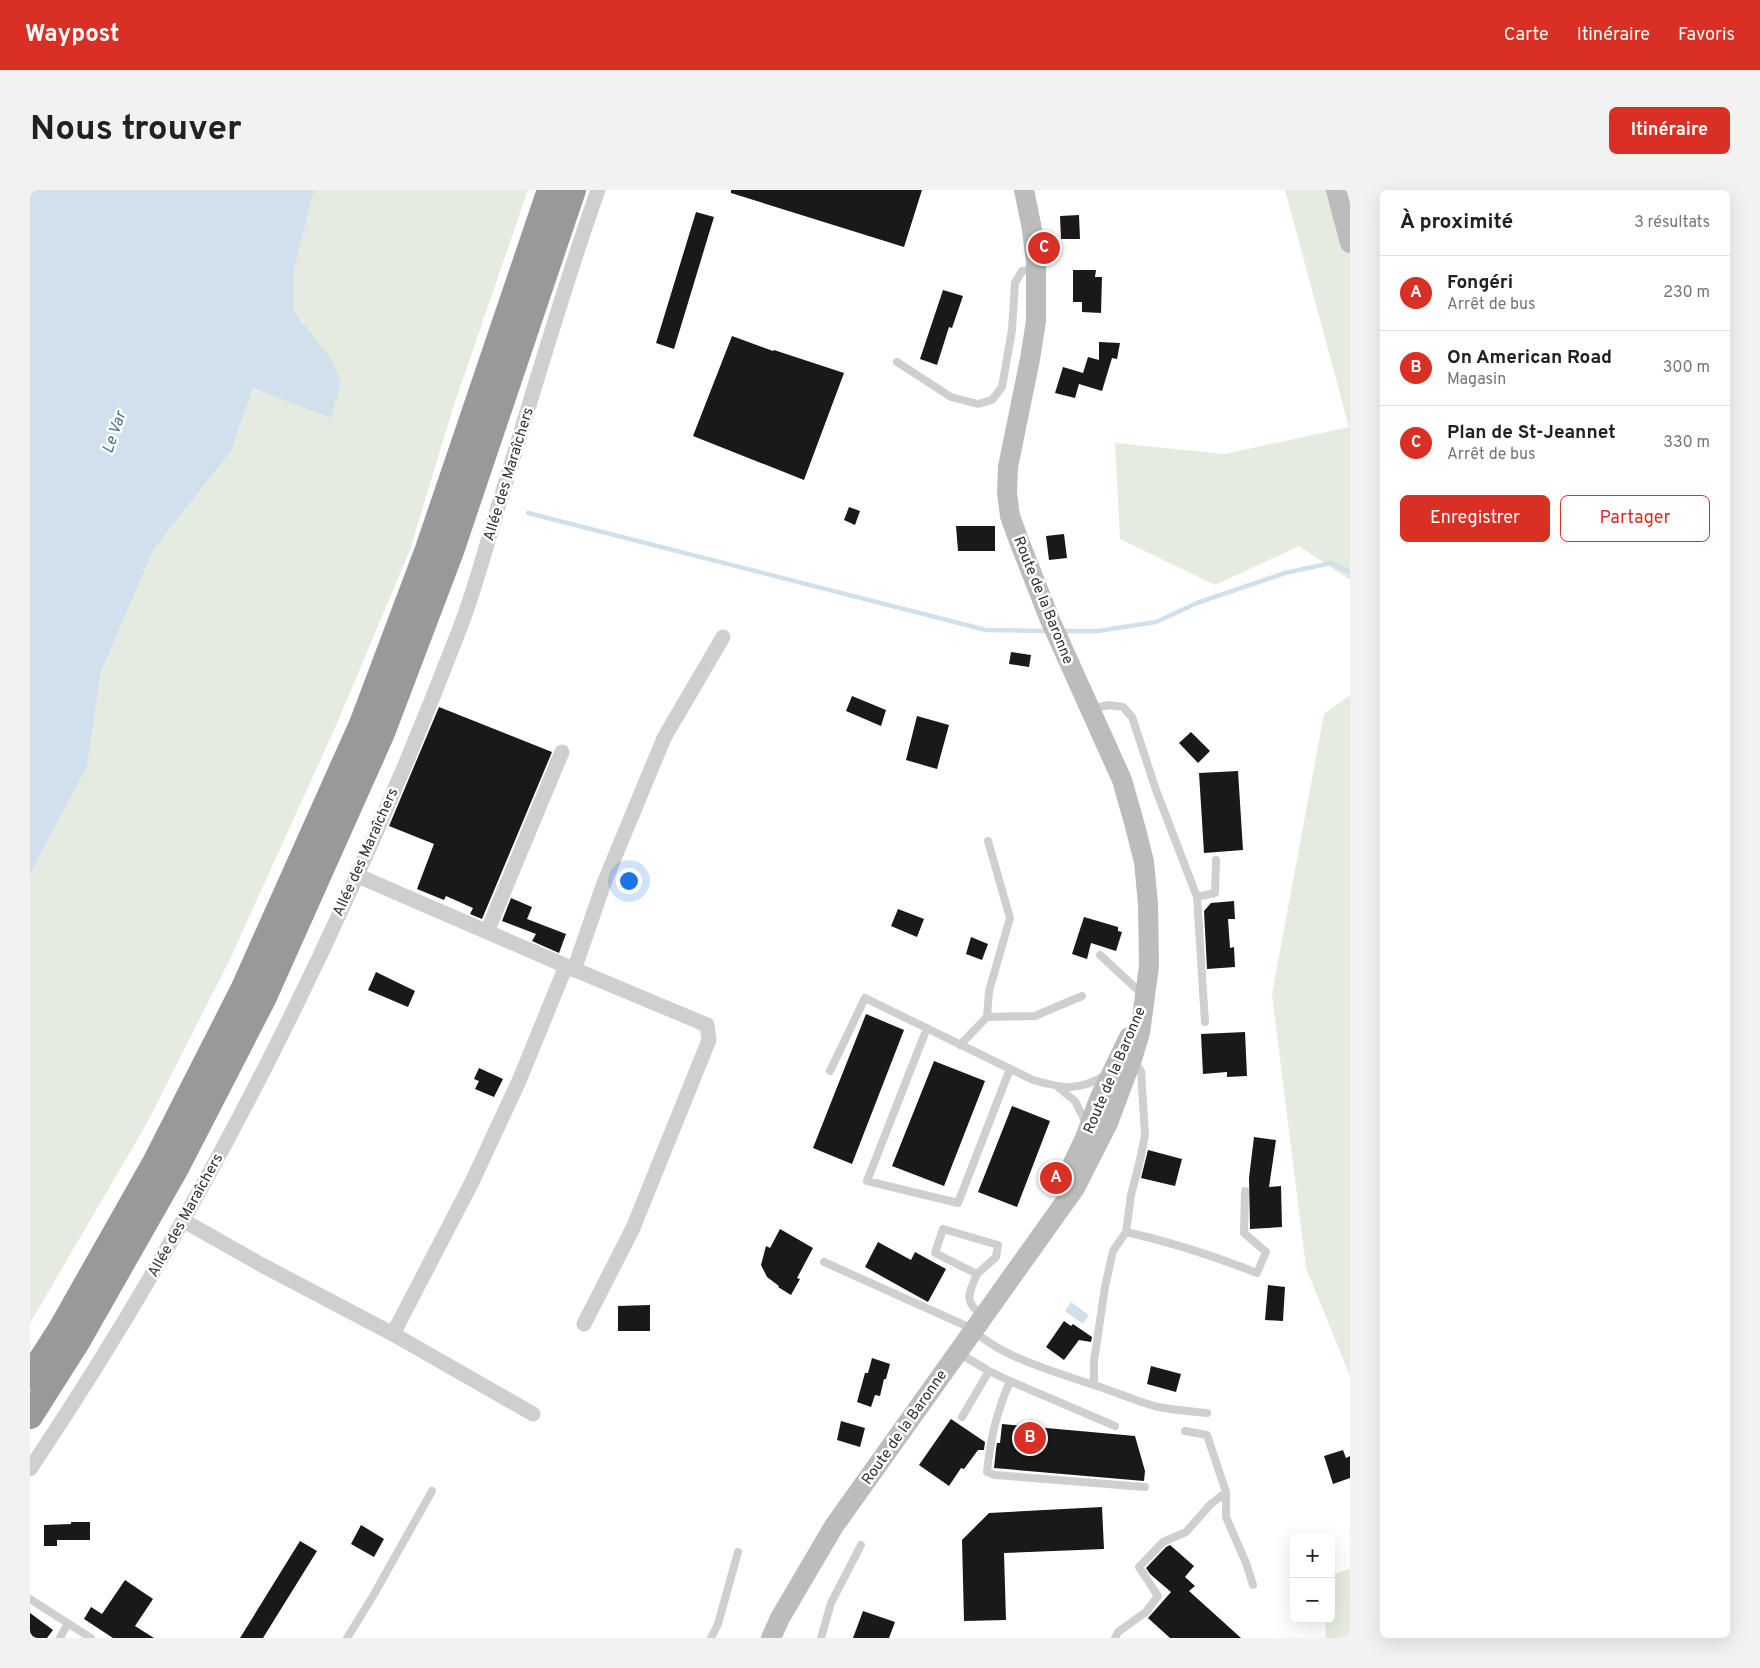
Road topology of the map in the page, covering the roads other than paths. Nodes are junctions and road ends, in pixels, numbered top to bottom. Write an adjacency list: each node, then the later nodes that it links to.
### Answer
1 (550, 190): 45 (highway)
2 (573, 190): 50 (highway)
3 (598, 190): 14 (street, Allée des Maraîchers)
4 (1024, 190): 7 (main road, Route de la Baronne)
5 (1336, 190): 6 (main road)
6 (1350, 243)
7 (1036, 269): 8 (lane); 10 (main road, Route de la Baronne)
8 (897, 362)
9 (723, 637): 18 (street)
10 (1091, 709): 15 (lane); 20 (main road, Route de la Baronne)
11 (562, 752): 16 (street)
12 (988, 841): 21 (lane)
13 (1216, 860): 15 (lane)
14 (356, 875): 16 (street); 35 (street, Allée des Maraîchers)
15 (1197, 897): 22 (lane)
16 (487, 932): 18 (street)
17 (1100, 955): 20 (lane)
18 (570, 968): 41 (street); 42 (street)
19 (1082, 996): 21 (lane)
20 (1145, 996): 25 (main road, Route de la Baronne); 27 (main road, Route de la Baronne)
21 (987, 1017): 24 (lane)
22 (1205, 1022)
23 (927, 1028): 24 (lane); 26 (lane); 28 (lane)
24 (960, 1045): 26 (lane)
25 (1132, 1059): 32 (main road, Route de la Baronne); 37 (lane)
26 (1010, 1069): 29 (lane)
27 (1112, 1070): 30 (lane); 31 (main road, Route de la Baronne)
28 (830, 1071)
29 (1059, 1088): 30 (lane); 33 (lane)
30 (1077, 1088): 31 (lane)
31 (1100, 1097): 32 (lane); 33 (main road, Route de la Baronne)
32 (1108, 1123): 36 (main road, Route de la Baronne)
33 (1085, 1138): 36 (main road, Route de la Baronne)
34 (1245, 1191): 37 (lane)
35 (184, 1221): 42 (street); 54 (street, Allée des Maraîchers)
36 (1048, 1223): 40 (main road, Route de la Baronne)
37 (1126, 1232): 47 (lane)
38 (824, 1262): 40 (lane)
39 (977, 1274): 39 (lane); 40 (lane)
40 (978, 1322): 43 (main road, Route de la Baronne); 47 (lane)
41 (584, 1324)
42 (393, 1334): 49 (street)
43 (957, 1352): 44 (lane); 67 (main road, Route de la Baronne)
44 (989, 1371): 46 (lane); 51 (lane)
45 (30, 1377)
46 (1010, 1381): 52 (lane); 55 (lane)
47 (1094, 1385): 48 (lane)
48 (1207, 1413)
49 (533, 1414)
50 (30, 1416)
51 (962, 1417)
52 (1115, 1426)
53 (1185, 1431): 57 (lane)
54 (30, 1469)
55 (1145, 1487)
56 (432, 1491): 65 (lane)
57 (1226, 1492): 60 (lane); 69 (lane)
58 (861, 1546): 68 (lane)
59 (738, 1552): 66 (lane)
60 (1252, 1585)
61 (30, 1598): 62 (lane)
62 (68, 1623): 63 (lane); 64 (lane)
63 (60, 1638)
64 (91, 1638)
65 (347, 1638)
66 (711, 1638)
67 (771, 1638)
68 (821, 1638)
69 (1115, 1638)

